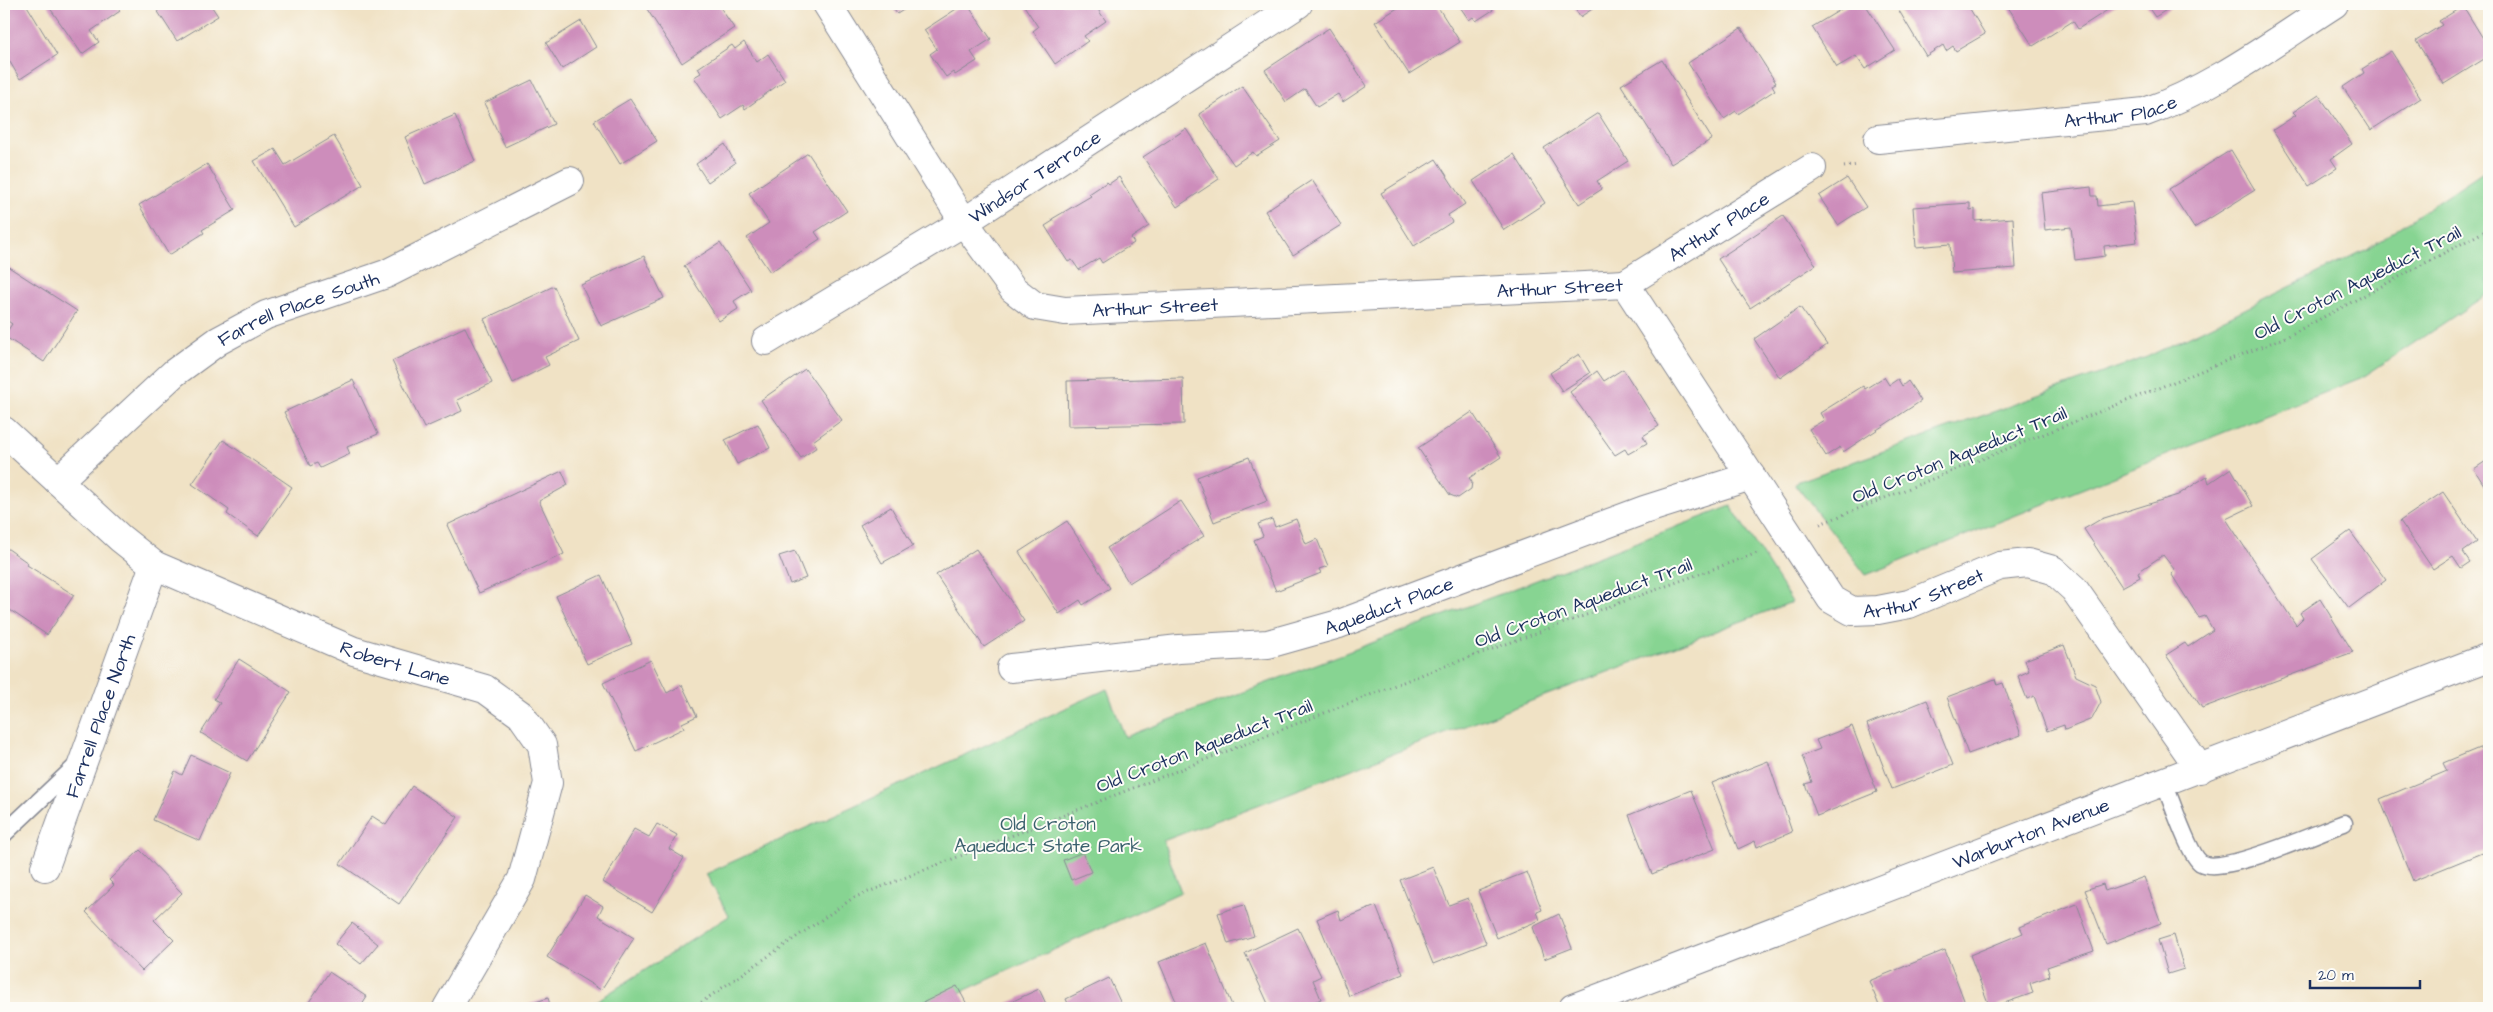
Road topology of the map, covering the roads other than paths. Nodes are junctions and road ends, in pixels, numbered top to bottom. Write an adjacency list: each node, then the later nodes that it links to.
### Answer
1 (827, 4): 7 (street, Arthur Street)
2 (1298, 4): 7 (street, Windsor Terrace)
3 (2334, 4): 4 (street, Arthur Place)
4 (1878, 139)
5 (1812, 168): 8 (street, Arthur Place)
6 (570, 181): 12 (street, Farrell Place South)
7 (964, 222): 8 (street, Arthur Street); 9 (street, Windsor Terrace)
8 (1625, 284): 11 (street, Arthur Street)
9 (766, 341)
10 (4, 431): 12 (street, Robert Lane)
11 (1751, 476): 15 (street, Aqueduct Place); 17 (street, Arthur Street)
12 (58, 481): 13 (street, Robert Lane)
13 (154, 564): 16 (street, Farrell Place North); 22 (street, Robert Lane)
14 (2489, 657): 17 (street, Warburton Avenue)
15 (1011, 668)
16 (83, 759): 20 (lane); 21 (street, Farrell Place North)
17 (2200, 769): 18 (street, Warburton Avenue)
18 (2164, 783): 19 (lane); 23 (street, Warburton Avenue)
19 (2344, 823)
20 (4, 834)
21 (45, 867)
22 (447, 1008)
23 (1573, 1008)

